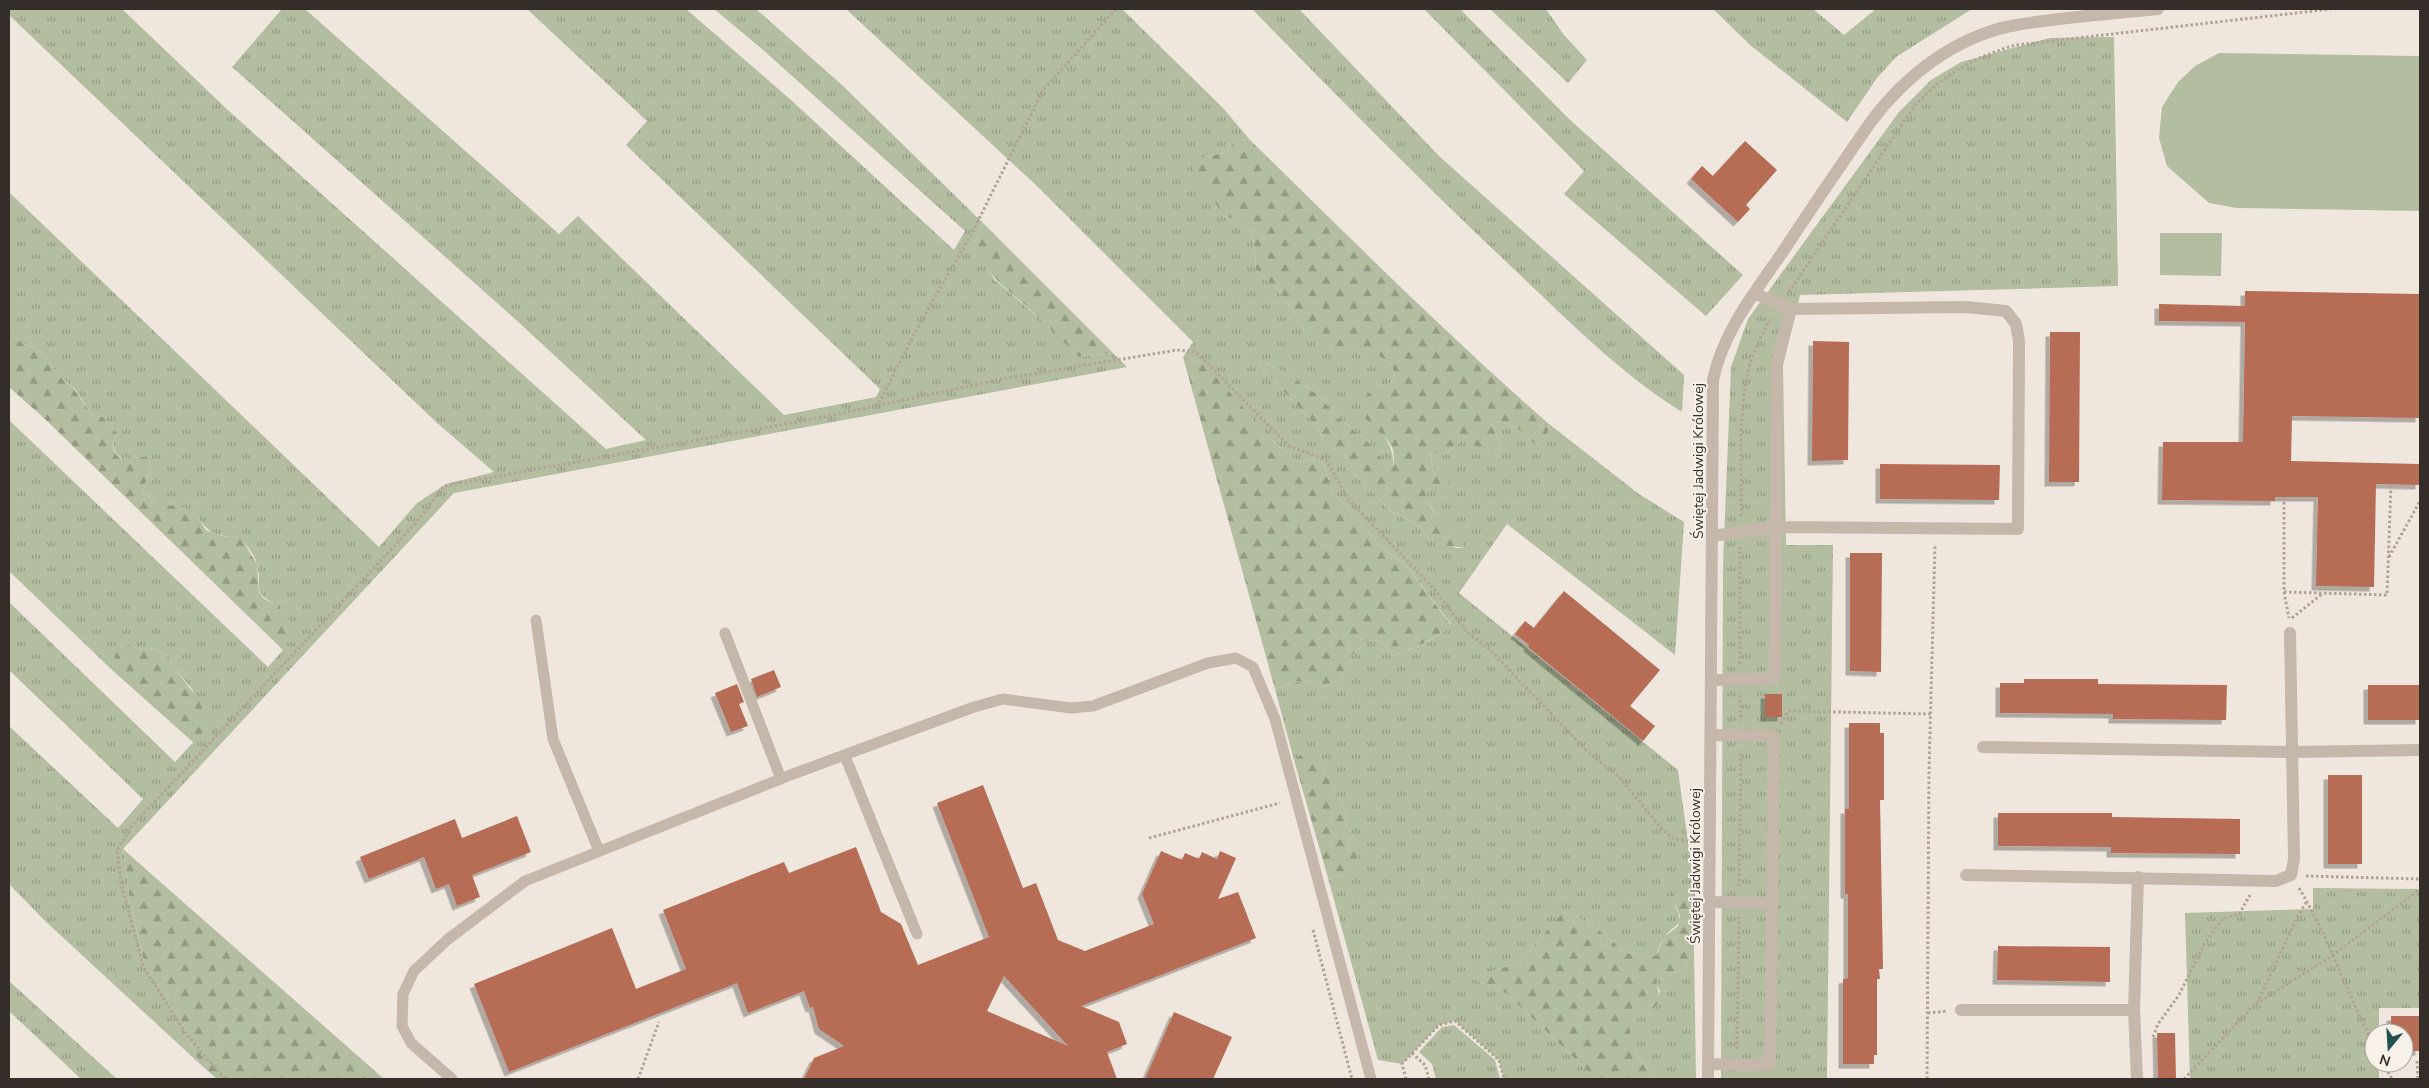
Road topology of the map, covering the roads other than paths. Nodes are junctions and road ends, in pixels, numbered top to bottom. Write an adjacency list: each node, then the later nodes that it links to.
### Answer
1 (2158, 9): 2 (street, Świętej Jadwigi Królowej)
2 (1754, 294): 3 (street); 5 (street, Świętej Jadwigi Królowej)
3 (1786, 307): 4 (street); 4 (street)
4 (1776, 527): 5 (street); 9 (street)
5 (1712, 536): 9 (street, Świętej Jadwigi Królowej)
6 (536, 620): 16 (lane)
7 (724, 633): 15 (lane)
8 (2290, 633): 13 (street)
9 (1711, 680): 10 (street, Świętej Jadwigi Królowej)
10 (1711, 735): 19 (street, Świętej Jadwigi Królowej); 20 (street)
11 (1983, 747): 13 (street)
12 (2420, 750): 13 (street)
13 (2292, 752): 18 (street)
14 (845, 756): 15 (lane); 21 (lane); 26 (lane)
15 (781, 779): 16 (lane)
16 (599, 851): 25 (lane)
17 (1966, 875): 18 (street)
18 (2138, 877): 23 (street)
19 (1709, 902): 20 (street); 24 (street, Świętej Jadwigi Królowej)
20 (1772, 903): 24 (street)
21 (917, 934)
22 (1960, 1010): 23 (street)
23 (2134, 1010): 28 (street)
24 (1708, 1064): 27 (street, Świętej Jadwigi Królowej)
25 (452, 1079)
26 (1371, 1079)
27 (1708, 1079)
28 (2137, 1079)

